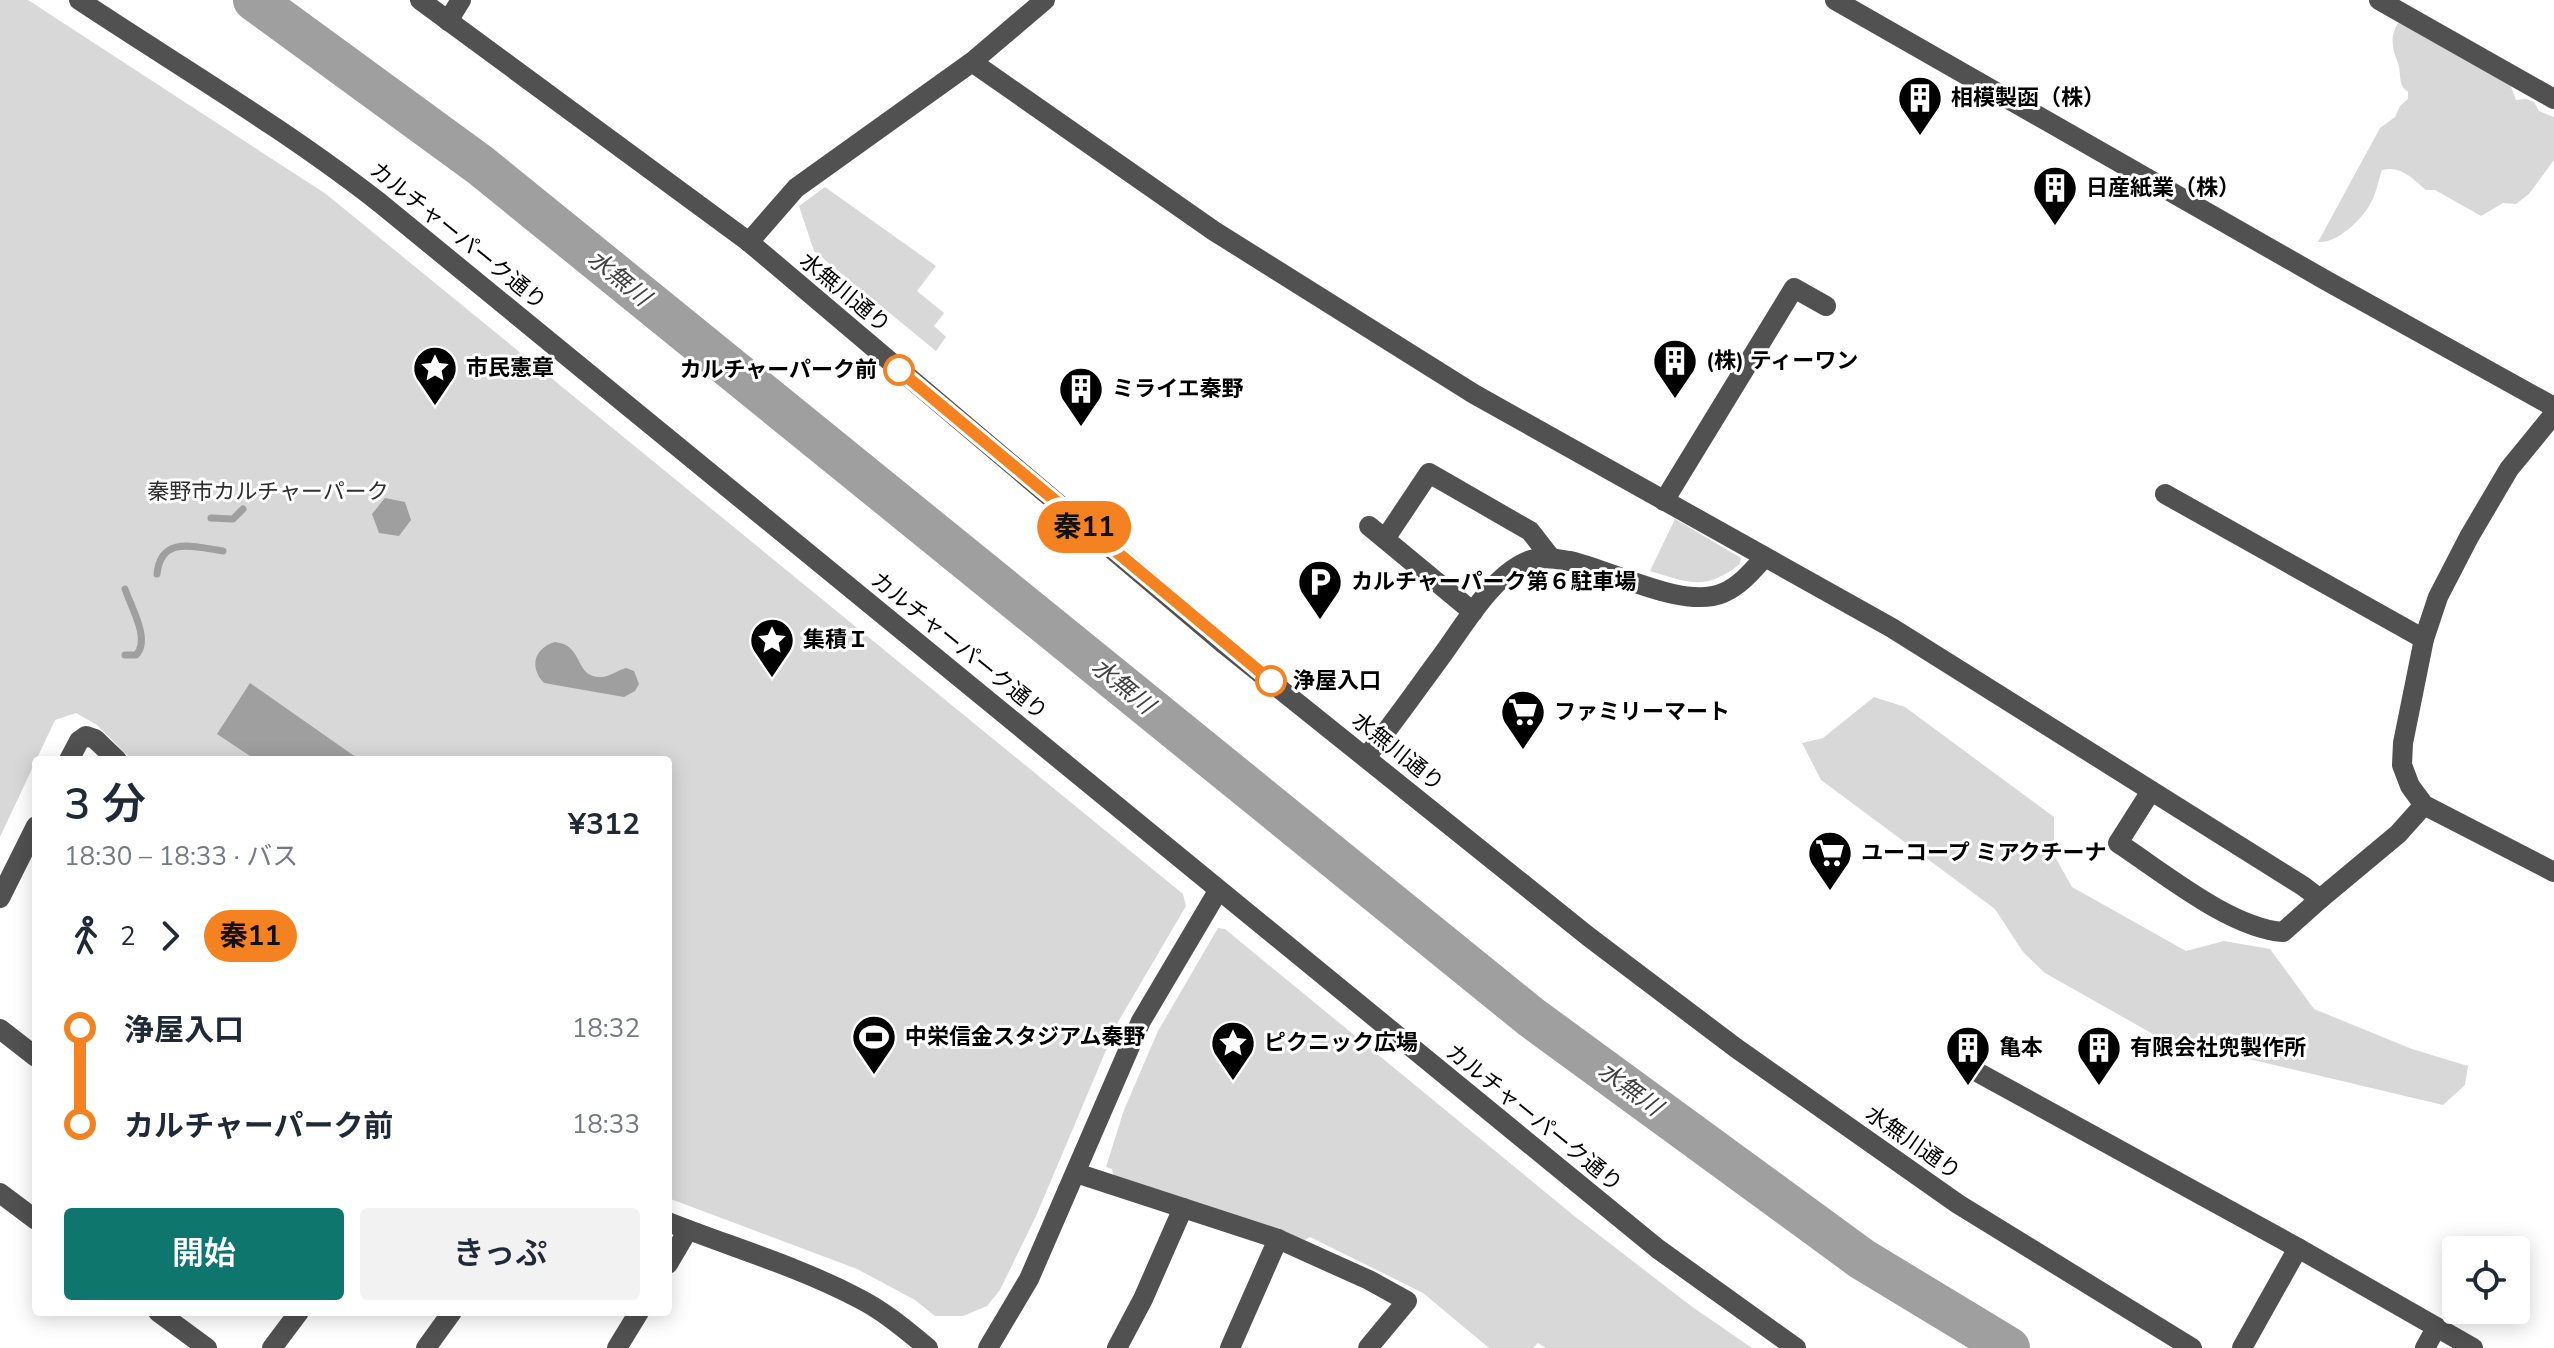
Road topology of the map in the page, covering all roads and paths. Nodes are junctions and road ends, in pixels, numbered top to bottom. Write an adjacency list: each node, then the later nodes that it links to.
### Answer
1 (79, 0): 27 (street, カルチャーパーク通り)
2 (420, 0): 7 (street, 水無川通り)
3 (461, 0): 7 (street)
4 (1045, 0): 8 (street)
5 (1835, 0): 12 (street)
6 (2379, 0): 9 (street)
7 (448, 21): 10 (street, 水無川通り)
8 (972, 62): 10 (street); 15 (street)
9 (2554, 99)
10 (749, 242): 22 (street, 水無川通り)
11 (1826, 306): 15 (street)
12 (2554, 407)
13 (2554, 414): 19 (street)
14 (2165, 494): 19 (street)
15 (1664, 501): 17 (street)
16 (1551, 558): 17 (street); 18 (street); 18 (street)
17 (1764, 558): 23 (street)
18 (1473, 612): 22 (street)
19 (2424, 639): 24 (street)
20 (71, 756): 21 (street)
21 (113, 756)
22 (1366, 757): 57 (street, 水無川通り)
23 (2151, 791): 29 (street); 29 (street)
24 (2424, 805): 26 (street); 29 (street)
25 (32, 834): 28 (street)
26 (2554, 872)
27 (1218, 891): 33 (street); 56 (street, カルチャーパーク通り)
28 (0, 898)
29 (2320, 899)
30 (0, 1029): 31 (street)
31 (32, 1054)
32 (1968, 1067): 40 (street)
33 (1076, 1173): 35 (street); 52 (street)
34 (0, 1193): 36 (street)
35 (1183, 1208): 39 (street); 53 (street)
36 (32, 1217)
37 (672, 1224): 38 (street)
38 (688, 1230): 41 (street); 51 (street)
39 (1278, 1239): 54 (street); 55 (street)
40 (2298, 1248): 46 (street); 58 (street)
41 (672, 1257)
42 (163, 1316): 48 (street)
43 (296, 1316): 49 (street)
44 (449, 1316): 47 (street)
45 (637, 1316): 50 (street)
46 (2436, 1328): 59 (street); 60 (street)
47 (430, 1347)
48 (207, 1348)
49 (272, 1348)
50 (617, 1348)
51 (928, 1348)
52 (988, 1348)
53 (1117, 1348)
54 (1230, 1348)
55 (1368, 1348)
56 (1796, 1348)
57 (2192, 1348)
58 (2242, 1348)
59 (2425, 1348)
60 (2473, 1348)

